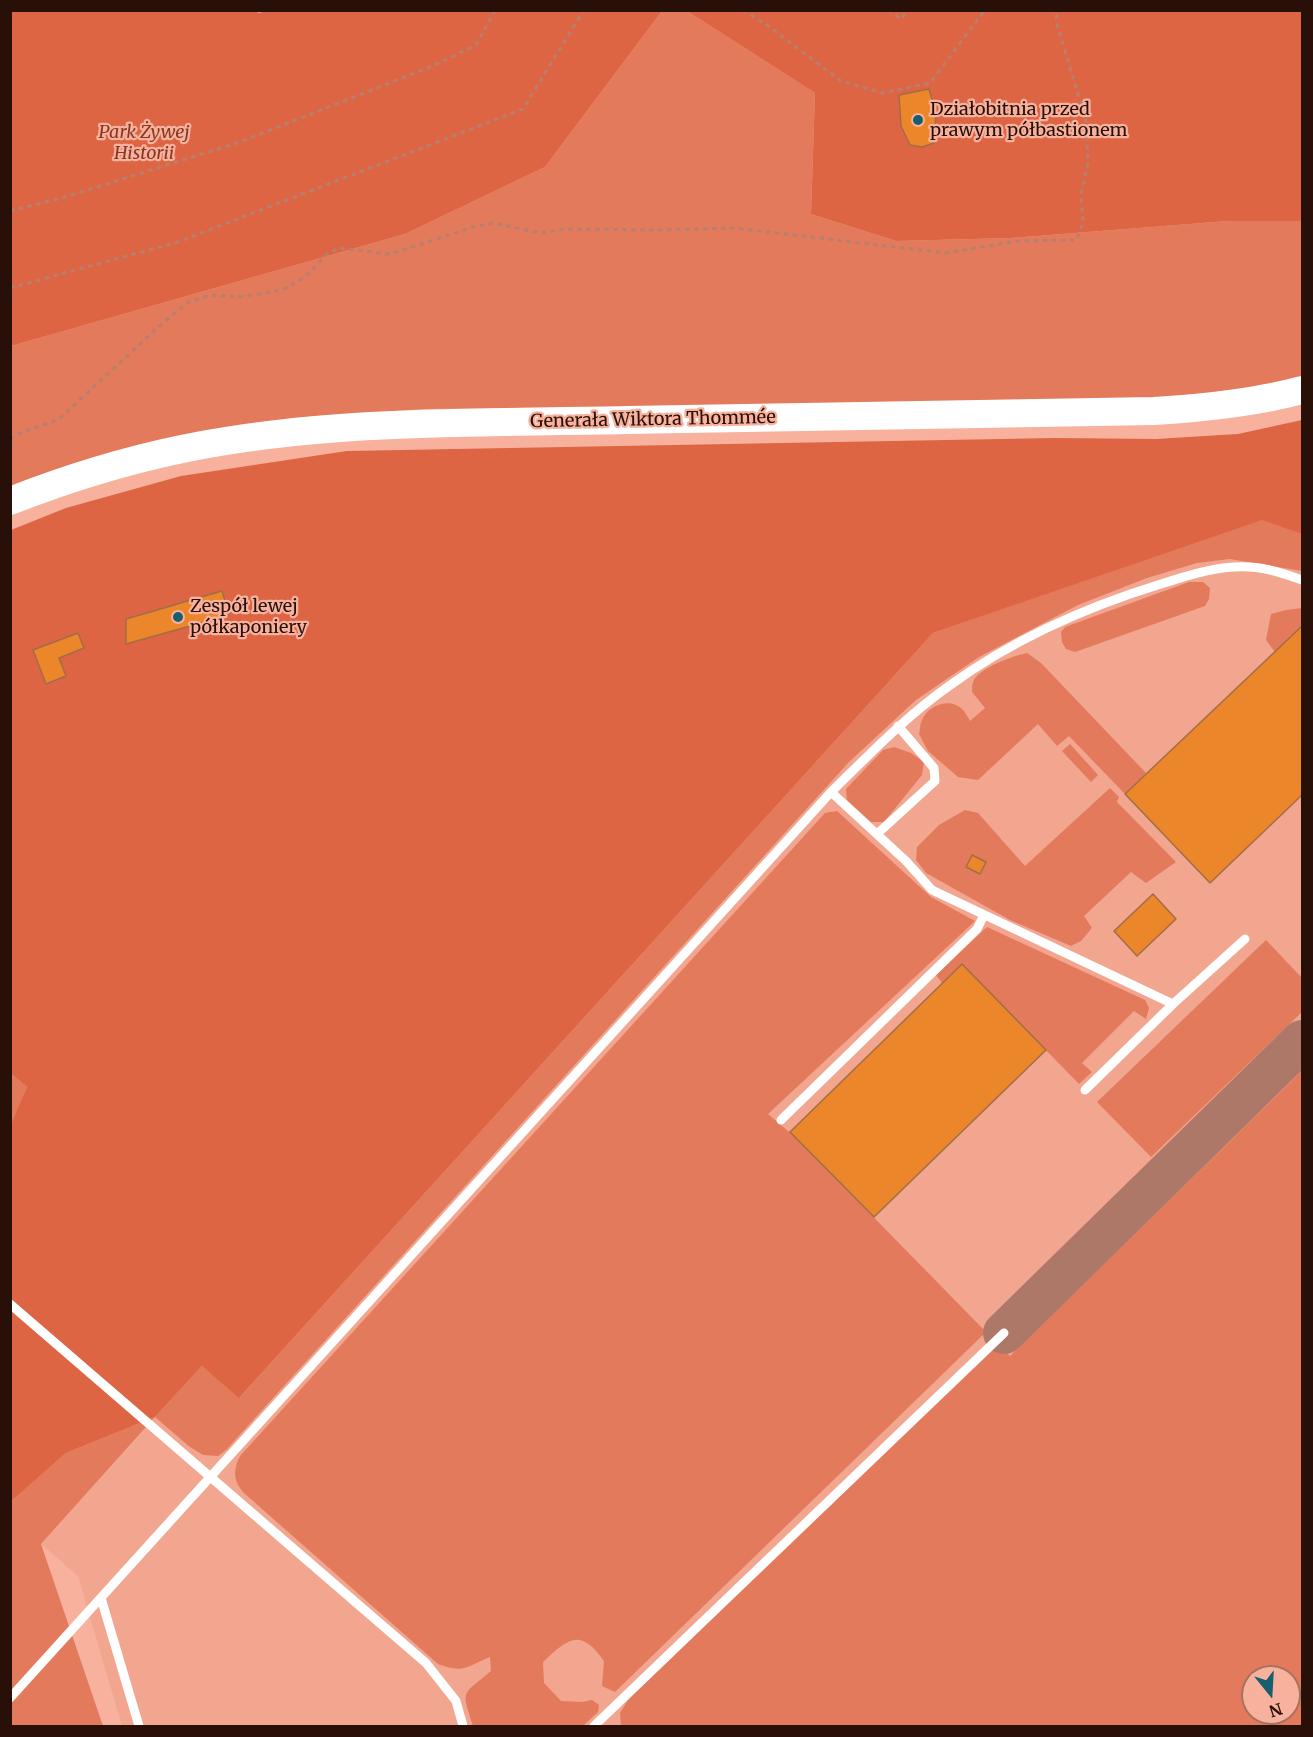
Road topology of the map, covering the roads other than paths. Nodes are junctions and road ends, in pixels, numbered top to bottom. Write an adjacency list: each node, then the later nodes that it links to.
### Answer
1 (1302, 390): 2 (main road, Generała Wiktora Thommée)
2 (10, 501)
3 (1302, 579): 4 (lane)
4 (898, 726): 5 (lane); 6 (lane)
5 (831, 792): 6 (lane); 14 (lane)
6 (877, 834): 7 (lane)
7 (984, 915): 9 (lane); 11 (lane)
8 (1245, 939): 9 (lane)
9 (1173, 1004): 10 (lane)
10 (1085, 1090)
11 (781, 1120)
12 (10, 1304): 14 (lane)
13 (1004, 1333): 19 (lane)
14 (212, 1477): 15 (lane); 18 (lane)
15 (101, 1598): 16 (lane); 17 (lane)
16 (10, 1698)
17 (139, 1726)
18 (463, 1726)
19 (594, 1726)

